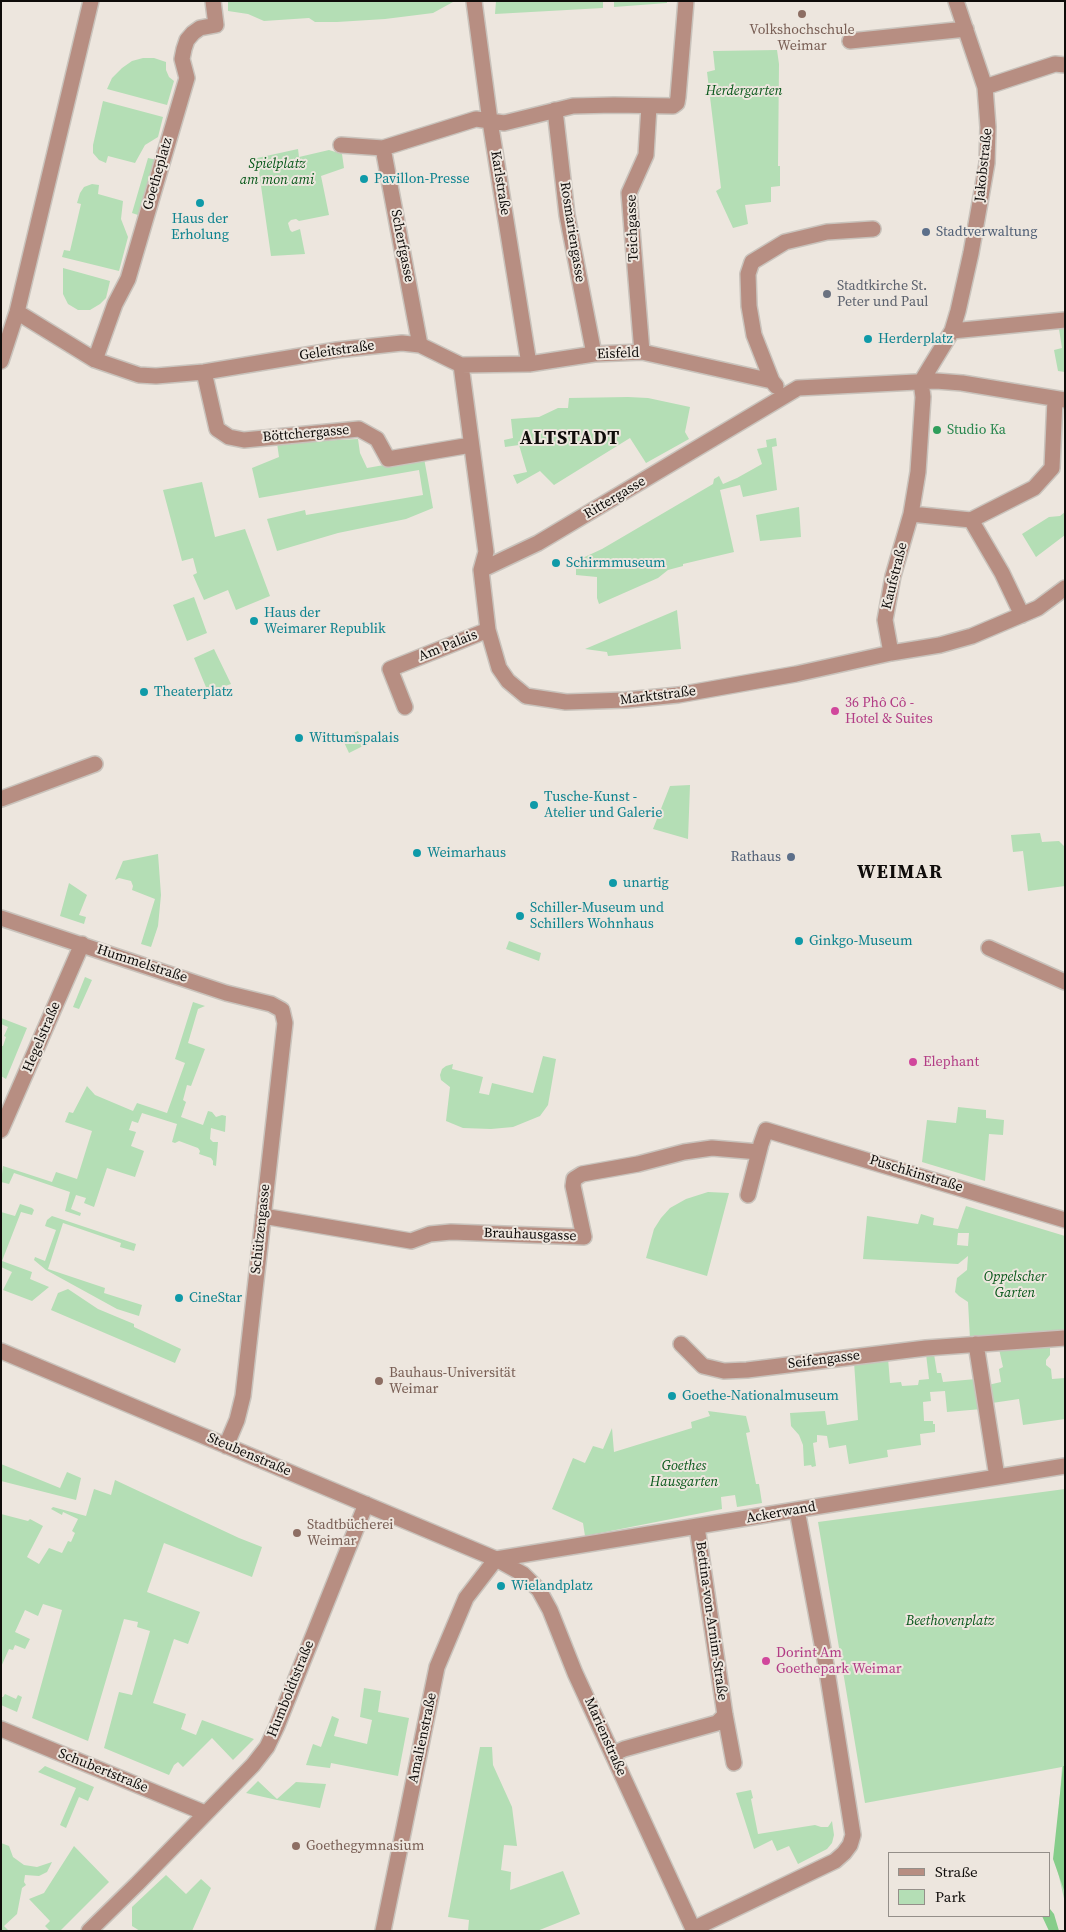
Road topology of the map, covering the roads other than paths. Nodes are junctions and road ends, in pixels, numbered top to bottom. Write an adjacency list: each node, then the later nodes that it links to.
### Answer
1 (91, 1): 16 (street)
2 (213, 1): 22 (street, Goetheplatz)
3 (474, 1): 12 (street, Karlstraße)
4 (686, 1): 10 (street)
5 (956, 1): 6 (street, Jakobstraße)
6 (966, 29): 7 (street); 9 (street, Jakobstraße)
7 (850, 41)
8 (1065, 64): 9 (street)
9 (985, 87): 18 (street, Jakobstraße)
10 (649, 106): 11 (street); 20 (street, Teichgasse)
11 (555, 110): 12 (street); 21 (street, Rosmariengasse)
12 (490, 121): 14 (street); 24 (street, Karlstraße)
13 (341, 145): 14 (street)
14 (383, 148): 19 (street, Scherfgasse)
15 (873, 228): 27 (street)
16 (17, 312): 22 (street, Geleitstraße); 23 (street)
17 (1065, 320): 18 (street)
18 (952, 331): 28 (street)
19 (420, 345): 25 (street, Geleitstraße); 26 (street, Geleitstraße)
20 (642, 352): 21 (street, Eisfeld); 27 (street, Eisfeld)
21 (594, 354): 24 (street, Eisfeld)
22 (95, 360): 26 (street, Geleitstraße)
23 (1, 361)
24 (529, 364): 25 (street, Eisfeld)
25 (461, 365): 31 (street)
26 (204, 372): 31 (street, Böttchergasse)
27 (772, 381): 29 (street)
28 (921, 382): 29 (street); 30 (street); 32 (street, Kaufstraße)
29 (784, 397): 34 (street, Rittergasse)
30 (1060, 399): 33 (street)
31 (471, 445): 34 (street)
32 (911, 514): 33 (street); 38 (street, Kaufstraße)
33 (971, 520): 36 (street)
34 (481, 570): 37 (street, Am Palais)
35 (1065, 588): 36 (street)
36 (1022, 615): 38 (street)
37 (488, 630): 38 (street, Marktstraße); 39 (street, Am Palais)
38 (891, 653)
39 (405, 707)
40 (95, 764): 41 (street)
41 (1, 799)
42 (1, 918): 43 (street, Hummelstraße)
43 (82, 944): 46 (street, Hummelstraße); 47 (street, Hegelstraße)
44 (989, 948): 45 (street)
45 (1065, 982)
46 (282, 1010): 50 (street, Schützengasse)
47 (1, 1130)
48 (759, 1152): 49 (street); 50 (street, Brauhausgasse); 51 (street, Puschkinstraße)
49 (748, 1195)
50 (263, 1216): 56 (street, Schützengasse)
51 (1065, 1220)
52 (1065, 1338): 54 (street, Seifengasse)
53 (681, 1344): 54 (street, Seifengasse)
54 (976, 1344): 58 (street)
55 (1, 1351): 56 (street, Steubenstraße)
56 (226, 1446): 59 (street, Steubenstraße)
57 (1065, 1466): 58 (street, Ackerwand)
58 (997, 1477): 60 (street, Ackerwand)
59 (366, 1504): 62 (street, Steubenstraße); 67 (street, Humboldtstraße)
60 (797, 1510): 61 (street, Ackerwand); 68 (street)
61 (697, 1527): 62 (street, Ackerwand); 63 (street, Bettina-von-Arnim-Straße)
62 (496, 1559): 65 (street, Marienstraße); 70 (street, Amalienstraße)
63 (725, 1715): 65 (street, Bettina-von-Arnim-Straße); 66 (street, Bettina-von-Arnim-Straße)
64 (1, 1729): 67 (street, Schubertstraße)
65 (613, 1754): 68 (street, Marienstraße)
66 (734, 1762)
67 (205, 1813): 69 (street, Humboldtstraße)
68 (693, 1930)
69 (89, 1931)
70 (383, 1931)

